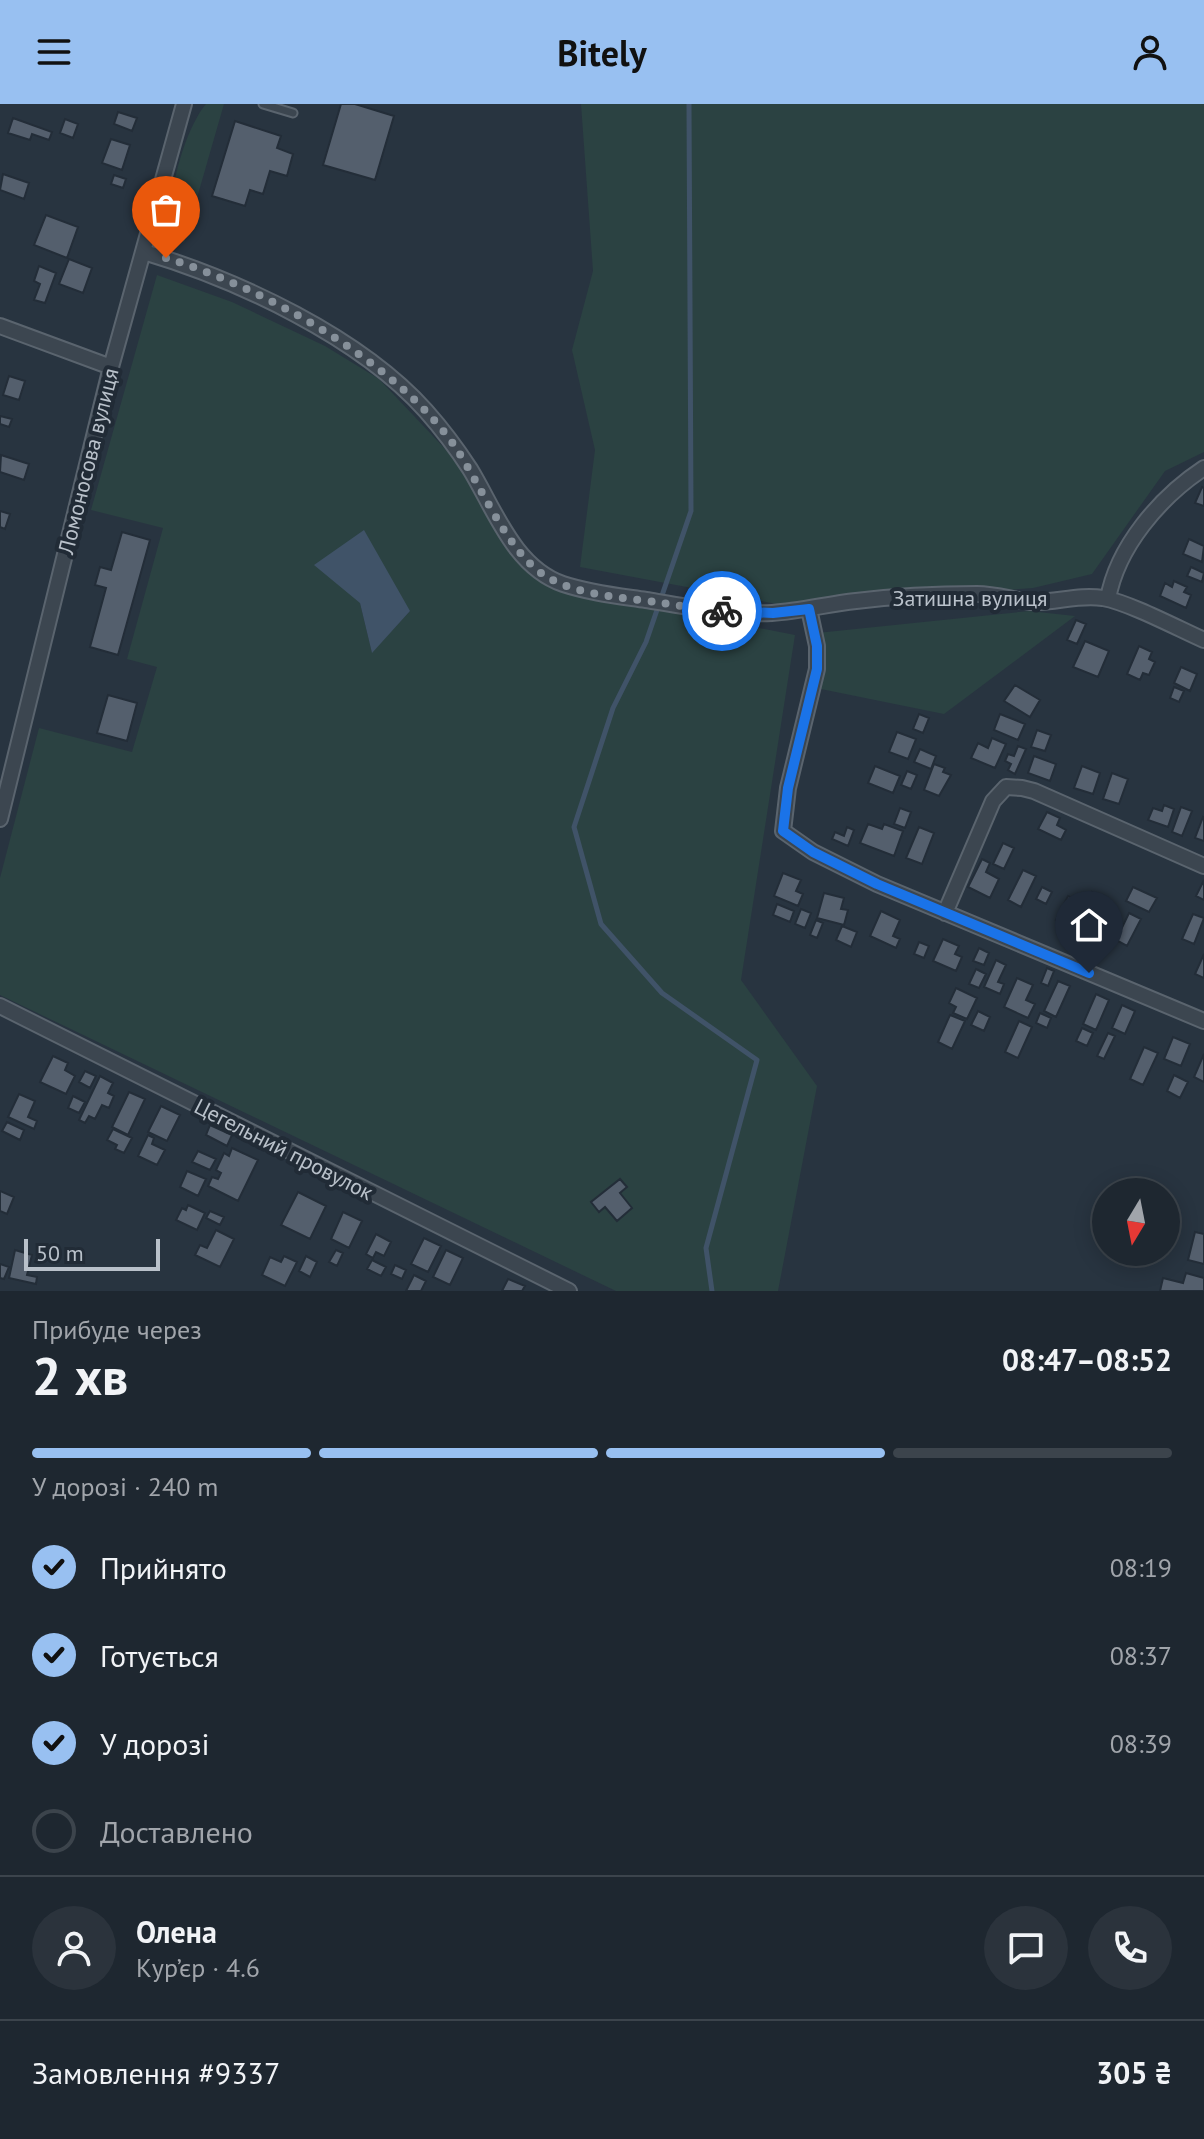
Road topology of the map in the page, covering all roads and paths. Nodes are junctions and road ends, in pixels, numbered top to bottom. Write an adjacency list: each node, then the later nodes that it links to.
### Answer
1 (184, 104): 4 (street, Ломоносова вулиця)
2 (263, 104): 3 (lane)
3 (293, 113)
4 (144, 252): 6 (street, Ломоносова вулиця); 9 (street, Затишна вулиця)
5 (0, 326): 6 (street)
6 (111, 367): 11 (street, Ломоносова вулиця)
7 (1204, 468): 8 (street)
8 (1108, 599): 9 (street, Затишна вулиця); 10 (street, Затишна вулиця)
9 (809, 609): 13 (street)
10 (1204, 640)
11 (0, 819)
12 (1204, 866): 13 (street)
13 (945, 913): 15 (street)
14 (0, 1006): 16 (street, Цегельний провулок)
15 (1204, 1021)
16 (569, 1291)

